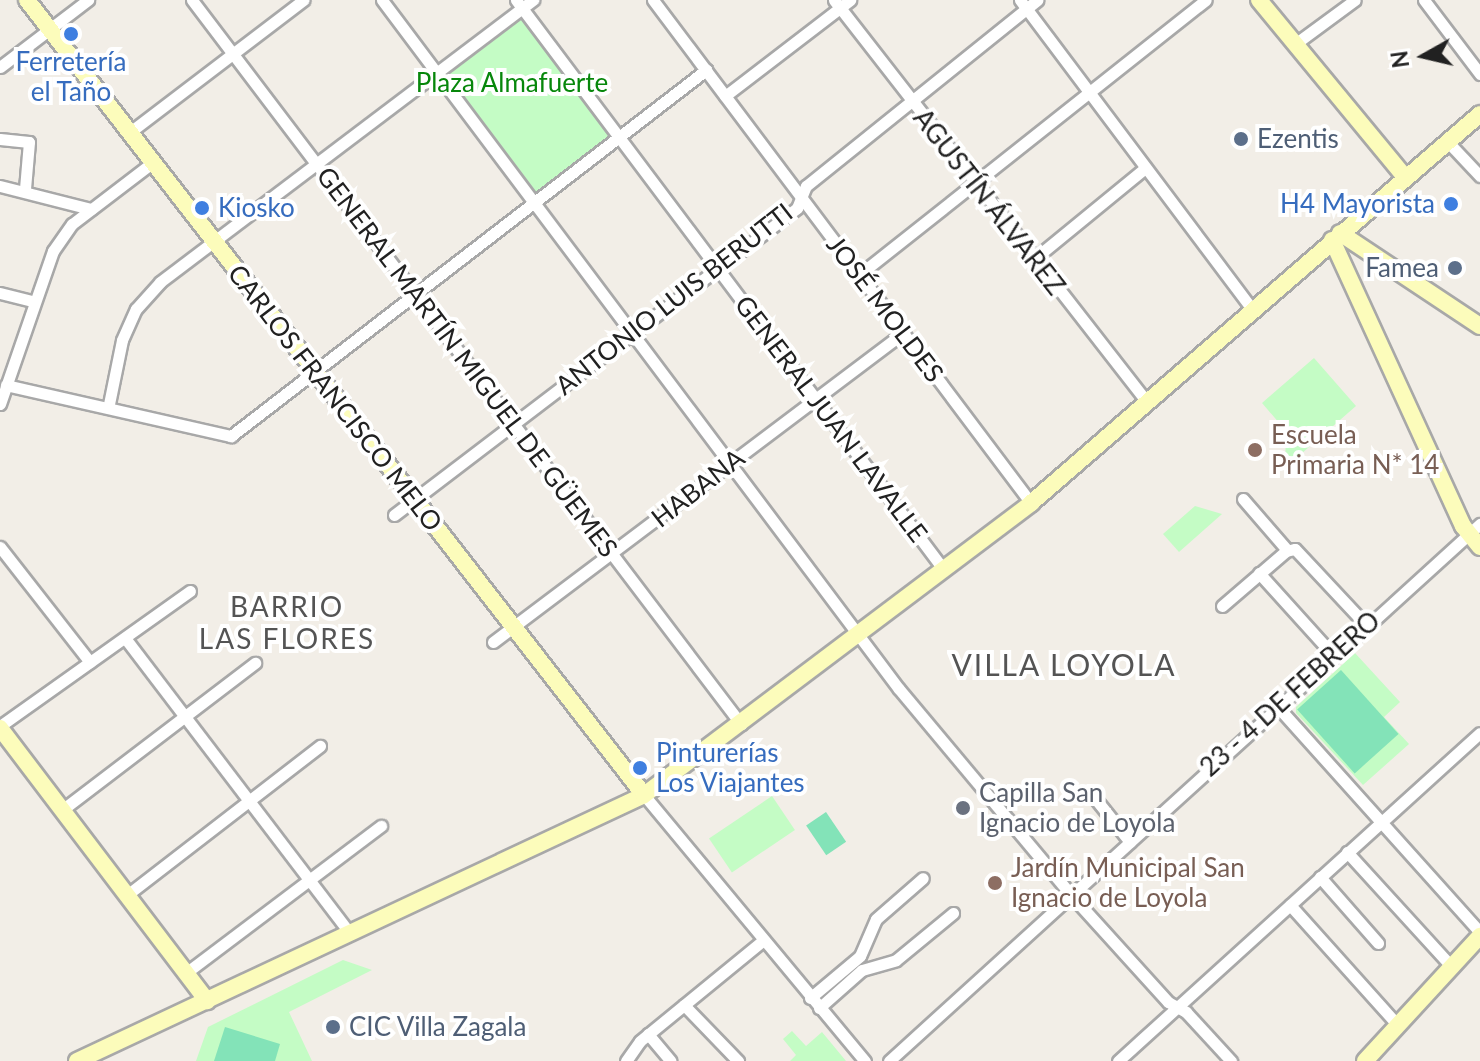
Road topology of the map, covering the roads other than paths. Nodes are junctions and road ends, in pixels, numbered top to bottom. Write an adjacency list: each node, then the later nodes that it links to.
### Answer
1 (27, 0): 17 (street, CARLOS FRANCISCO MELO)
2 (88, 0): 17 (street)
3 (192, 0): 19 (street, GENERAL MARTÍN MIGUEL DE GÜEMES)
4 (303, 0): 19 (street)
5 (382, 0): 22 (street)
6 (533, 0): 14 (street)
7 (653, 0): 21 (street, JOSÉ MOLDES)
8 (850, 0): 15 (street)
9 (1037, 0): 16 (street, ANTONIO LUIS BERUTTI)
10 (1206, 0): 24 (street)
11 (1259, 0): 18 (street)
12 (1355, 0): 18 (street)
13 (1424, 0): 23 (street)
14 (519, 4): 22 (street); 30 (street, GENERAL JUAN LAVALLE)
15 (837, 4): 25 (street); 26 (street, AGUSTÍN ÁLVAREZ)
16 (1023, 4): 24 (street); 26 (street, ANTONIO LUIS BERUTTI)
17 (50, 29): 20 (street); 28 (street, CARLOS FRANCISCO MELO)
18 (1295, 44): 36 (street)
19 (234, 53): 28 (street); 32 (street, GENERAL MARTÍN MIGUEL DE GÜEMES)
20 (0, 67)
21 (706, 70): 25 (street, JOSÉ MOLDES); 30 (street)
22 (436, 73): 32 (street); 41 (street)
23 (1480, 74)
24 (1089, 93): 34 (street); 37 (street)
25 (725, 96): 40 (street, JOSÉ MOLDES)
26 (909, 102): 37 (street, AGUSTÍN ÁLVAREZ); 40 (street, ANTONIO LUIS BERUTTI)
27 (1480, 114): 31 (street)
28 (130, 132): 33 (street, CARLOS FRANCISCO MELO)
29 (0, 139): 39 (street)
30 (620, 139): 41 (street); 46 (street, GENERAL JUAN LAVALLE)
31 (1447, 141): 35 (street); 36 (street)
32 (317, 160): 44 (street); 48 (street, GENERAL MARTÍN MIGUEL DE GÜEMES)
33 (153, 162): 42 (street); 44 (street, CARLOS FRANCISCO MELO)
34 (1145, 168): 45 (street); 51 (street)
35 (1480, 176)
36 (1405, 177): 43 (street)
37 (975, 185): 45 (street, AGUSTÍN ÁLVAREZ); 47 (street)
38 (0, 186): 39 (street)
39 (25, 189): 42 (street)
40 (801, 197): 46 (street, ANTONIO LUIS BERUTTI); 47 (street, JOSÉ MOLDES)
41 (533, 201): 48 (street); 54 (street)
42 (91, 209): 50 (street)
43 (1336, 236): 51 (street); 52 (street); 67 (street)
44 (213, 239): 55 (street, CARLOS FRANCISCO MELO); 60 (street)
45 (1034, 259): 59 (street, AGUSTÍN ÁLVAREZ)
46 (717, 269): 54 (street, ANTONIO LUIS BERUTTI); 57 (street, GENERAL JUAN LAVALLE)
47 (860, 274): 53 (street, JOSÉ MOLDES)
48 (415, 290): 55 (street); 61 (street, GENERAL MARTÍN MIGUEL DE GÜEMES)
49 (0, 293): 50 (street)
50 (33, 301): 56 (street)
51 (1252, 309): 59 (street)
52 (1480, 326)
53 (903, 333): 57 (street, HABANA); 65 (street, JOSÉ MOLDES)
54 (633, 335): 61 (street, ANTONIO LUIS BERUTTI); 62 (street)
55 (313, 370): 60 (street); 63 (street, CARLOS FRANCISCO MELO)
56 (6, 385): 58 (street); 60 (street)
57 (815, 399): 62 (street, HABANA); 72 (street, GENERAL JUAN LAVALLE)
58 (0, 402)
59 (1147, 402): 65 (street)
60 (109, 404)
61 (512, 425): 63 (street, ANTONIO LUIS BERUTTI); 71 (street, GENERAL MARTÍN MIGUEL DE GÜEMES)
62 (729, 463): 71 (street, HABANA); 78 (street)
63 (414, 499): 66 (street, ANTONIO LUIS BERUTTI); 77 (street, CARLOS FRANCISCO MELO)
64 (1243, 499): 70 (street)
65 (1031, 503): 72 (street)
66 (394, 515)
67 (1474, 529): 69 (street); 76 (street, 23 - 4 DE FEBRERO)
68 (0, 547): 82 (street)
69 (1480, 547)
70 (1287, 550): 73 (street); 76 (street)
71 (611, 555): 77 (street, HABANA); 86 (street, GENERAL MARTÍN MIGUEL DE GÜEMES)
72 (944, 570): 78 (street)
73 (1259, 573): 75 (street); 81 (street)
74 (190, 591): 79 (street)
75 (1222, 606)
76 (1366, 625): 81 (street, 23 - 4 DE FEBRERO)
77 (513, 627): 80 (street, HABANA); 91 (street, CARLOS FRANCISCO MELO)
78 (859, 636): 86 (street); 102 (street)
79 (125, 638): 82 (street); 85 (street)
80 (493, 642)
81 (1333, 655): 84 (street, 23 - 4 DE FEBRERO)
82 (90, 662): 87 (street)
83 (255, 663): 85 (street)
84 (1277, 706): 94 (street); 96 (street, 23 - 4 DE FEBRERO)
85 (185, 716): 92 (street); 93 (street)
86 (741, 724): 91 (street)
87 (0, 727): 93 (street)
88 (1480, 733): 94 (street)
89 (320, 746): 92 (street)
90 (1090, 792): 96 (street)
91 (644, 795): 105 (street); 107 (street)
92 (249, 801): 99 (street); 101 (street)
93 (62, 810): 101 (street)
94 (1382, 822): 97 (street); 106 (street)
95 (381, 826): 99 (street)
96 (1130, 842): 102 (street, 23 - 4 DE FEBRERO)
97 (1347, 852): 98 (street); 109 (street)
98 (1320, 877): 103 (street); 108 (street)
99 (309, 878): 105 (street); 110 (street)
100 (923, 878): 111 (street)
101 (127, 895): 110 (street)
102 (1072, 896): 114 (street); 123 (street, 23 - 4 DE FEBRERO)
103 (1290, 905): 114 (street); 116 (street)
104 (953, 913): 115 (street)
105 (350, 933): 112 (street)
106 (1480, 934): 109 (street)
107 (762, 941): 111 (street); 113 (street)
108 (1378, 943)
109 (1452, 967): 116 (street)
110 (187, 972): 112 (street)
111 (810, 998): 115 (street)
112 (207, 1001): 118 (street)
113 (684, 1005): 117 (street); 121 (street)
114 (1177, 1007): 124 (street); 125 (street)
115 (819, 1008): 122 (street)
116 (1396, 1023): 126 (street)
117 (648, 1034): 119 (street); 120 (street)
118 (77, 1061)
119 (626, 1061)
120 (671, 1061)
121 (738, 1061)
122 (865, 1061)
123 (889, 1061)
124 (1118, 1061)
125 (1231, 1061)
126 (1365, 1061)

